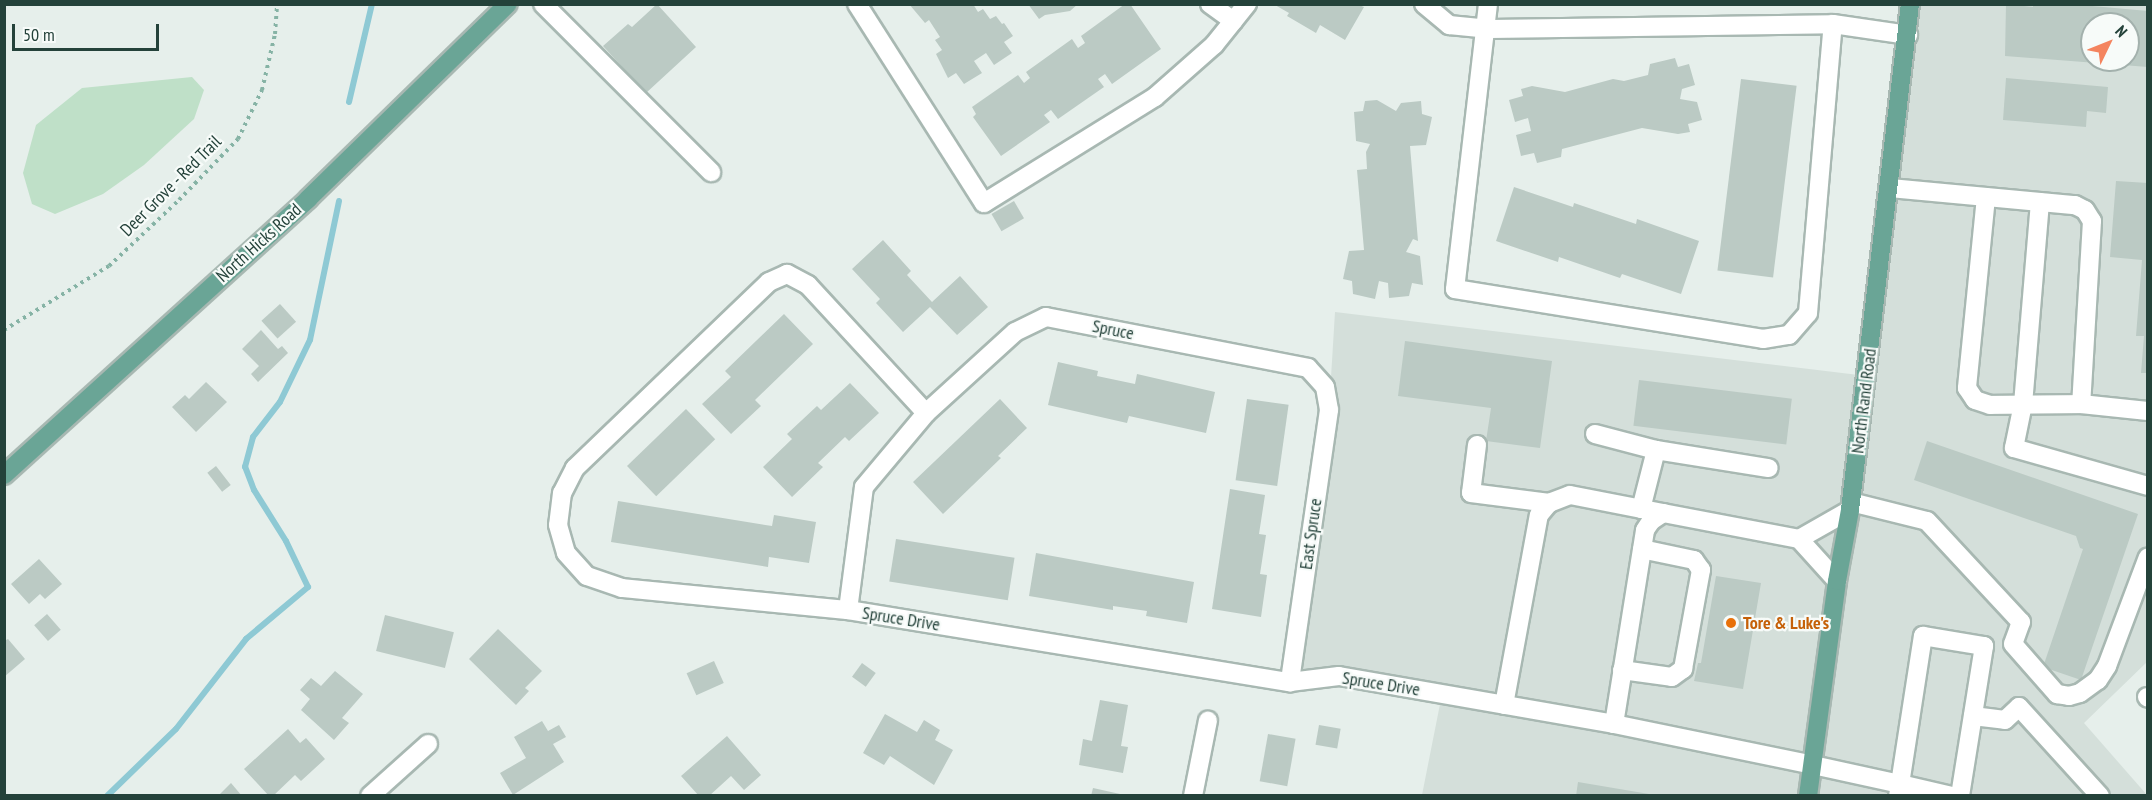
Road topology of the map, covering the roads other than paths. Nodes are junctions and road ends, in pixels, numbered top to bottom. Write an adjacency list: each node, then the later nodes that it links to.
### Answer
1 (508, 4): 26 (main road, North Hicks Road)
2 (543, 4): 13 (street)
3 (857, 4): 9 (street)
4 (1210, 4): 9 (street)
5 (1247, 4): 9 (street)
6 (1424, 4): 11 (street)
7 (1488, 4): 11 (street)
8 (1910, 4): 12 (main road, North Rand Road)
9 (1233, 21)
10 (1833, 24): 11 (street); 11 (street); 12 (street)
11 (1485, 29)
12 (1908, 35): 14 (main road, North Rand Road)
13 (711, 172)
14 (1890, 188): 15 (street); 29 (main road, North Rand Road)
15 (1986, 197): 16 (street); 18 (street)
16 (2040, 202): 18 (street); 19 (street)
17 (1325, 387): 21 (street, Spruce); 38 (street, East Spruce)
18 (2023, 404): 19 (street); 27 (street)
19 (2081, 404): 20 (street)
20 (2148, 411)
21 (926, 412): 36 (street, Spruce); 36 (street, Spruce Drive)
22 (1595, 434): 24 (street)
23 (1477, 445): 28 (street)
24 (1656, 450): 25 (street); 30 (street)
25 (1769, 468)
26 (4, 475)
27 (2148, 486)
28 (1549, 503): 30 (street); 39 (street)
29 (1850, 506): 32 (street); 34 (street); 35 (main road, North Rand Road)
30 (1641, 509): 31 (street)
31 (1663, 513): 32 (street); 33 (street)
32 (1799, 539): 35 (street)
33 (1642, 549): 37 (street); 37 (street)
34 (2148, 557)
35 (1837, 581): 44 (main road, North Rand Road)
36 (848, 610): 38 (street, Spruce Drive)
37 (1622, 670): 42 (street)
38 (1290, 682): 39 (street, Spruce Drive)
39 (1504, 705): 42 (street, Spruce Drive)
40 (1973, 716): 45 (street); 50 (street); 51 (street)
41 (1208, 720): 47 (street)
42 (1614, 724): 44 (street, Spruce Drive)
43 (428, 744): 46 (street)
44 (1813, 765): 45 (street, Spruce Drive); 48 (main road, North Rand Road)
45 (1899, 790): 49 (street, Spruce Drive)
46 (370, 795)
47 (1193, 795)
48 (1808, 795)
49 (1952, 795)
50 (1960, 795)
51 (2100, 795)

